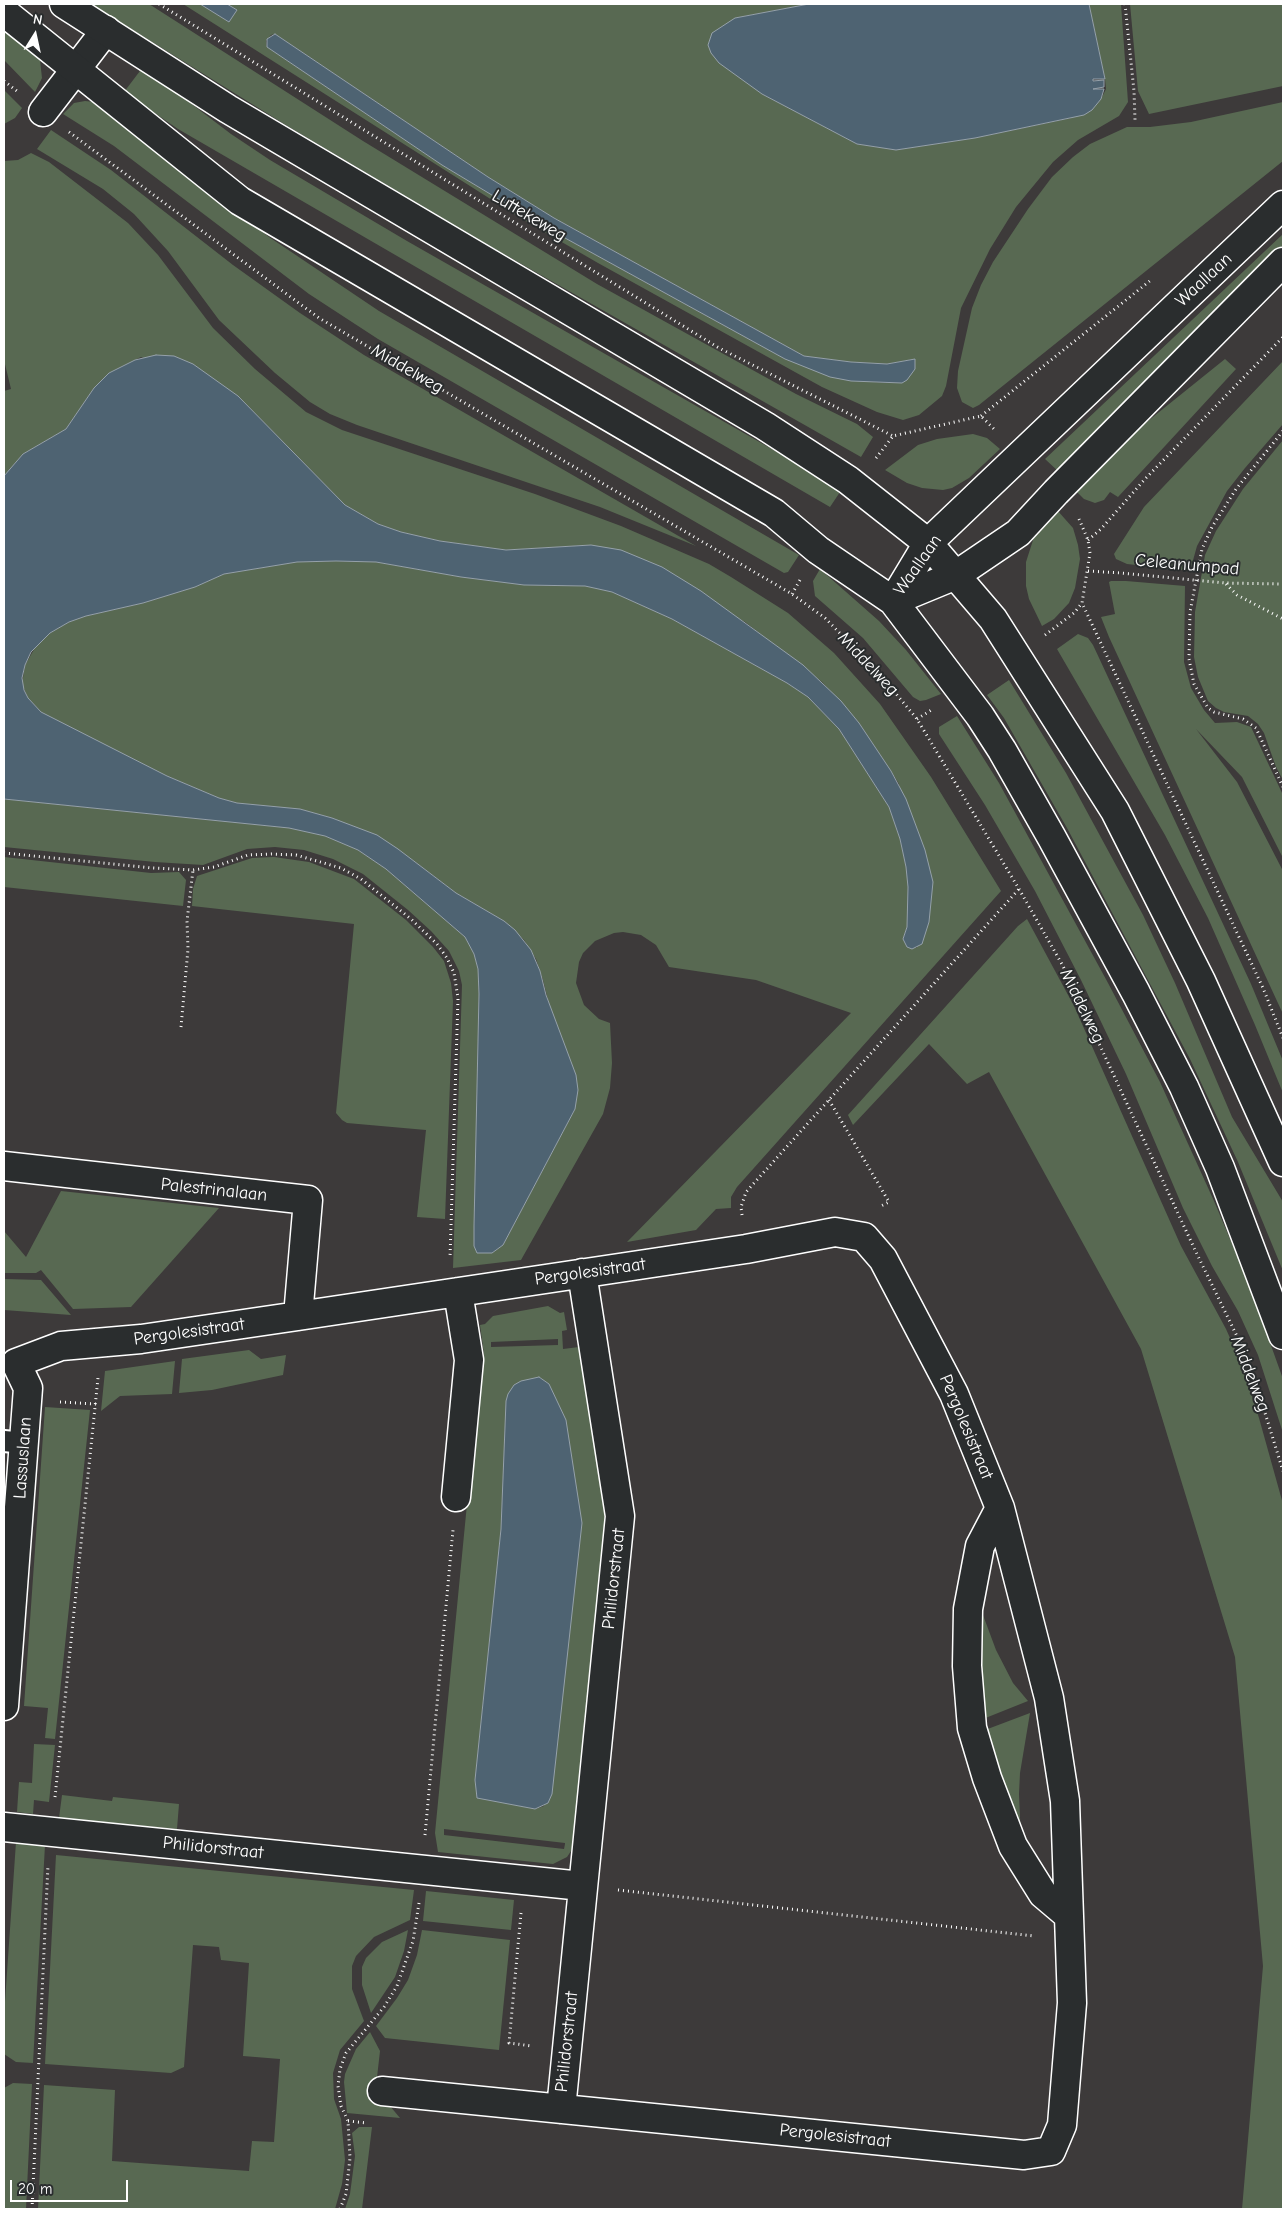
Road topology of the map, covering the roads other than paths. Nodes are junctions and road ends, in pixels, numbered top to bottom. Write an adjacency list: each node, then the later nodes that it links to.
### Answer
1 (64, 4): 3 (street)
2 (4, 12): 4 (street)
3 (106, 30): 4 (street); 8 (street)
4 (75, 70): 5 (street); 10 (street)
5 (43, 112)
6 (1283, 205): 8 (street, Waallaan)
7 (1283, 262): 9 (street, Waallaan)
8 (928, 543): 9 (street); 10 (street, Waallaan)
9 (956, 575): 10 (street, Waallaan); 11 (street)
10 (893, 601): 16 (street)
11 (1283, 1162)
12 (4, 1166): 15 (street, Palestrinalaan)
13 (582, 1273): 14 (street, Pergolesistraat); 20 (street, Pergolesistraat); 23 (street, Philidorstraat)
14 (458, 1292): 15 (street, Pergolesistraat); 19 (street)
15 (298, 1316): 17 (street, Pergolesistraat)
16 (1283, 1335)
17 (10, 1359): 18 (street, Lassuslaan)
18 (14, 1442): 21 (street, Lassuslaan)
19 (456, 1497)
20 (1000, 1508): 24 (street, Pergolesistraat); 24 (street)
21 (4, 1706)
22 (4, 1827): 23 (street, Philidorstraat)
23 (582, 1886): 26 (street, Philidorstraat)
24 (1070, 1928): 26 (street, Pergolesistraat)
25 (382, 2091): 26 (street, Pergolesistraat)
26 (560, 2109)

